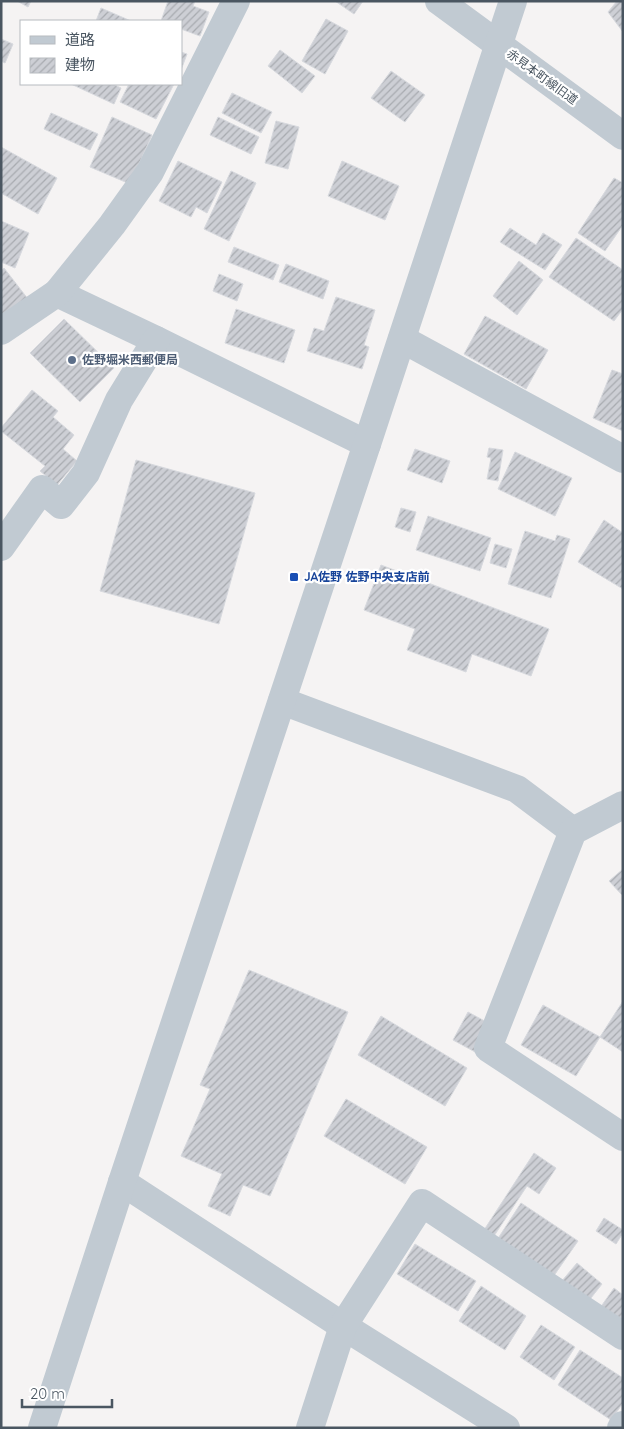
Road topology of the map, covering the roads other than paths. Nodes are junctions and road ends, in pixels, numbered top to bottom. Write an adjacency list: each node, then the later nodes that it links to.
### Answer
1 (236, 1): 6 (street)
2 (439, 1): 4 (street)
3 (513, 1): 4 (street, 赤見本町線旧道)
4 (498, 44): 5 (street, 赤見本町線旧道); 8 (street)
5 (623, 136)
6 (57, 293): 7 (street); 9 (street)
7 (1, 331)
8 (402, 339): 10 (street); 11 (street)
9 (156, 340): 10 (street); 12 (street)
10 (367, 444): 13 (street)
11 (623, 459)
12 (1, 547)
13 (282, 701): 15 (street); 17 (street)
14 (623, 805): 15 (street)
15 (573, 831): 16 (street)
16 (623, 1137)
17 (122, 1182): 18 (street); 20 (street)
18 (343, 1326): 19 (street); 21 (street); 22 (street)
19 (623, 1336)
20 (42, 1428)
21 (310, 1428)
22 (506, 1428)

